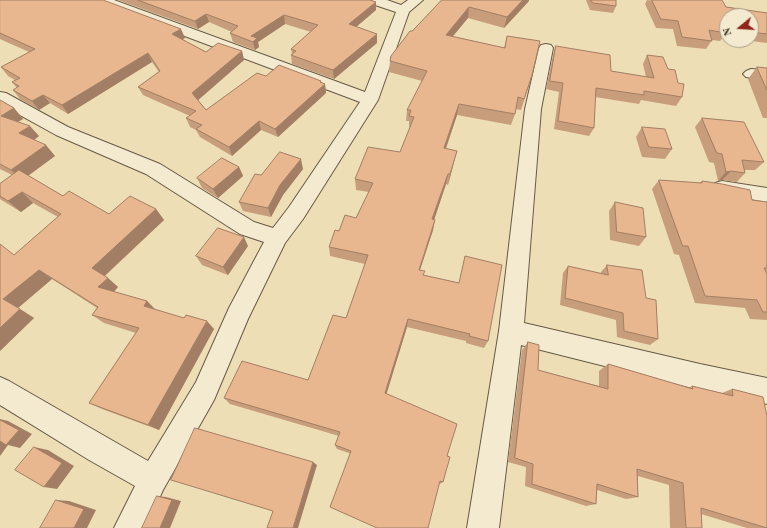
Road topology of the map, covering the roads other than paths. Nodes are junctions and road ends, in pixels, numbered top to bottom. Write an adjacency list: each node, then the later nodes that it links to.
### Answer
1 (102, 0): 8 (street)
2 (374, 0): 3 (street)
3 (410, 5): 8 (street)
4 (546, 48): 12 (street)
5 (751, 74): 6 (street)
6 (767, 75)
7 (0, 97): 11 (street)
8 (370, 100): 11 (street)
9 (722, 188): 10 (street)
10 (767, 195)
11 (277, 238): 15 (street)
12 (510, 331): 14 (street); 17 (street)
13 (0, 390): 15 (street)
14 (767, 391)
15 (153, 480): 16 (street)
16 (130, 528)
17 (484, 528)

